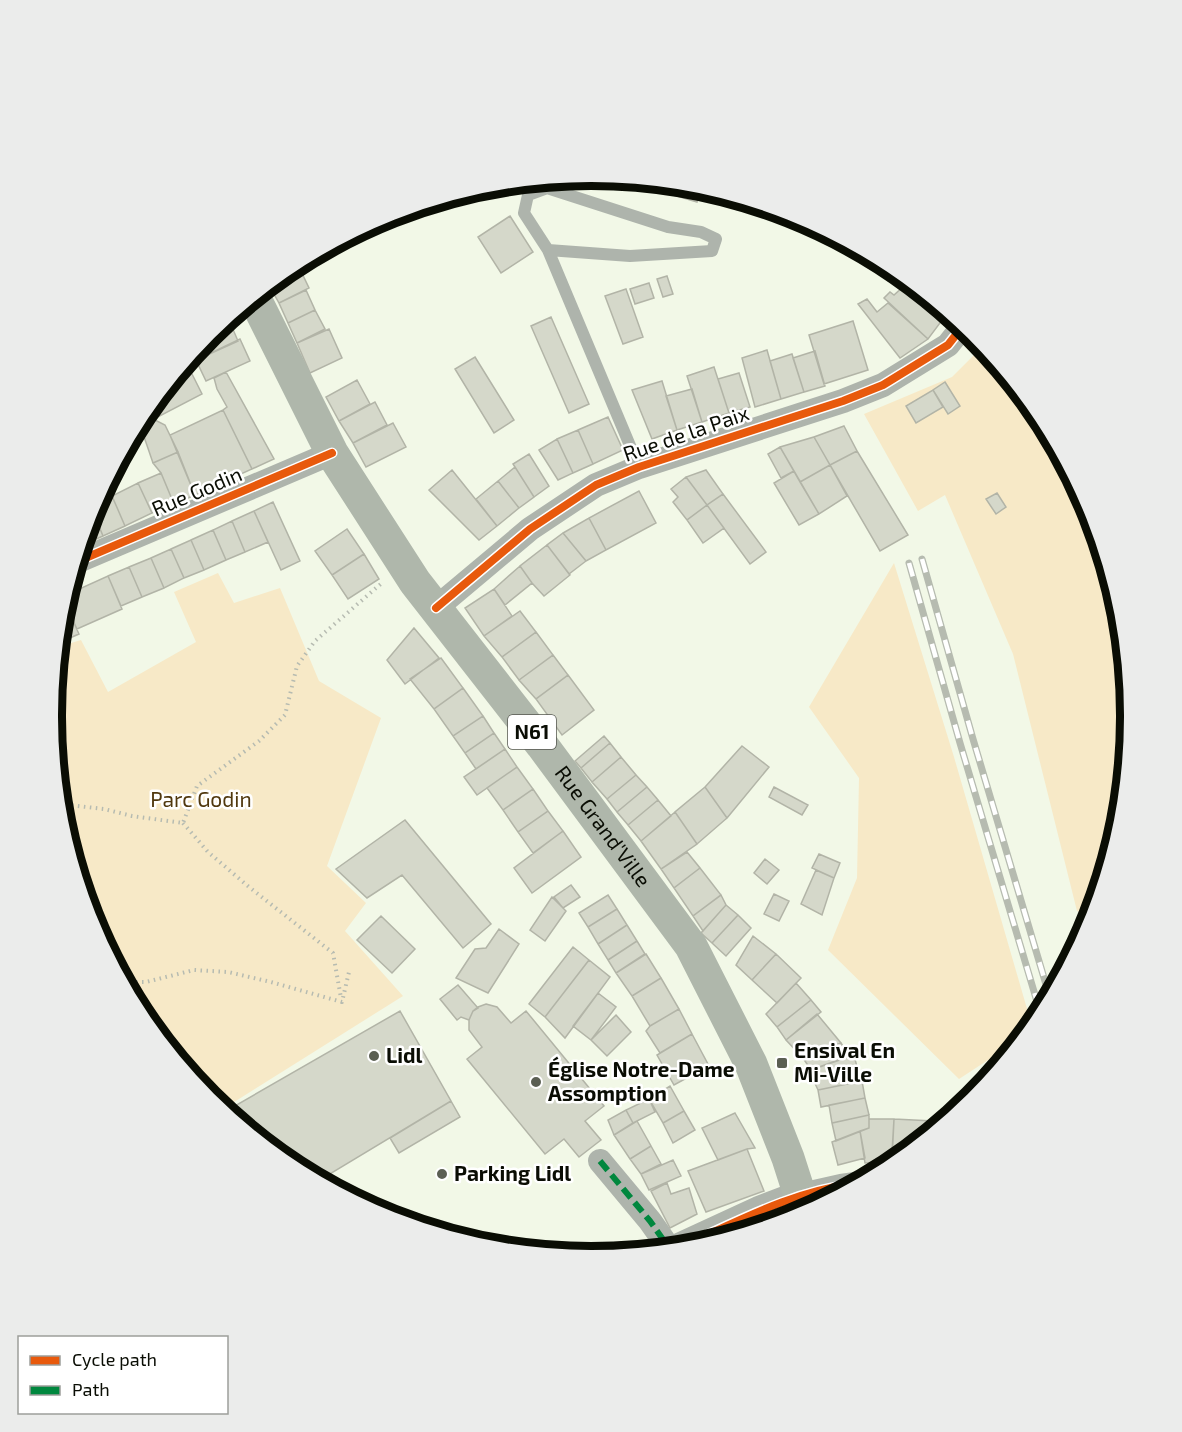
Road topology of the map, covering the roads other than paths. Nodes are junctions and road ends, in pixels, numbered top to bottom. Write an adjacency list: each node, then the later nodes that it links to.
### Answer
1 (544, 189): 3 (lane)
2 (549, 189): 3 (lane)
3 (548, 250): 7 (lane)
4 (258, 305): 6 (main road, Rue Grand'Ville / N61)
5 (957, 334): 7 (street, Rue de la Paix)
6 (332, 453): 8 (street, Rue Godin); 9 (main road, Rue Grand'Ville / N61)
7 (639, 467): 9 (street, Rue de la Paix)
8 (87, 558)
9 (436, 608): 11 (main road, Rue Grand'Ville / N61)
10 (600, 1161): 14 (street)
11 (802, 1201)
12 (795, 1204): 13 (street)
13 (721, 1229)
14 (664, 1240)

